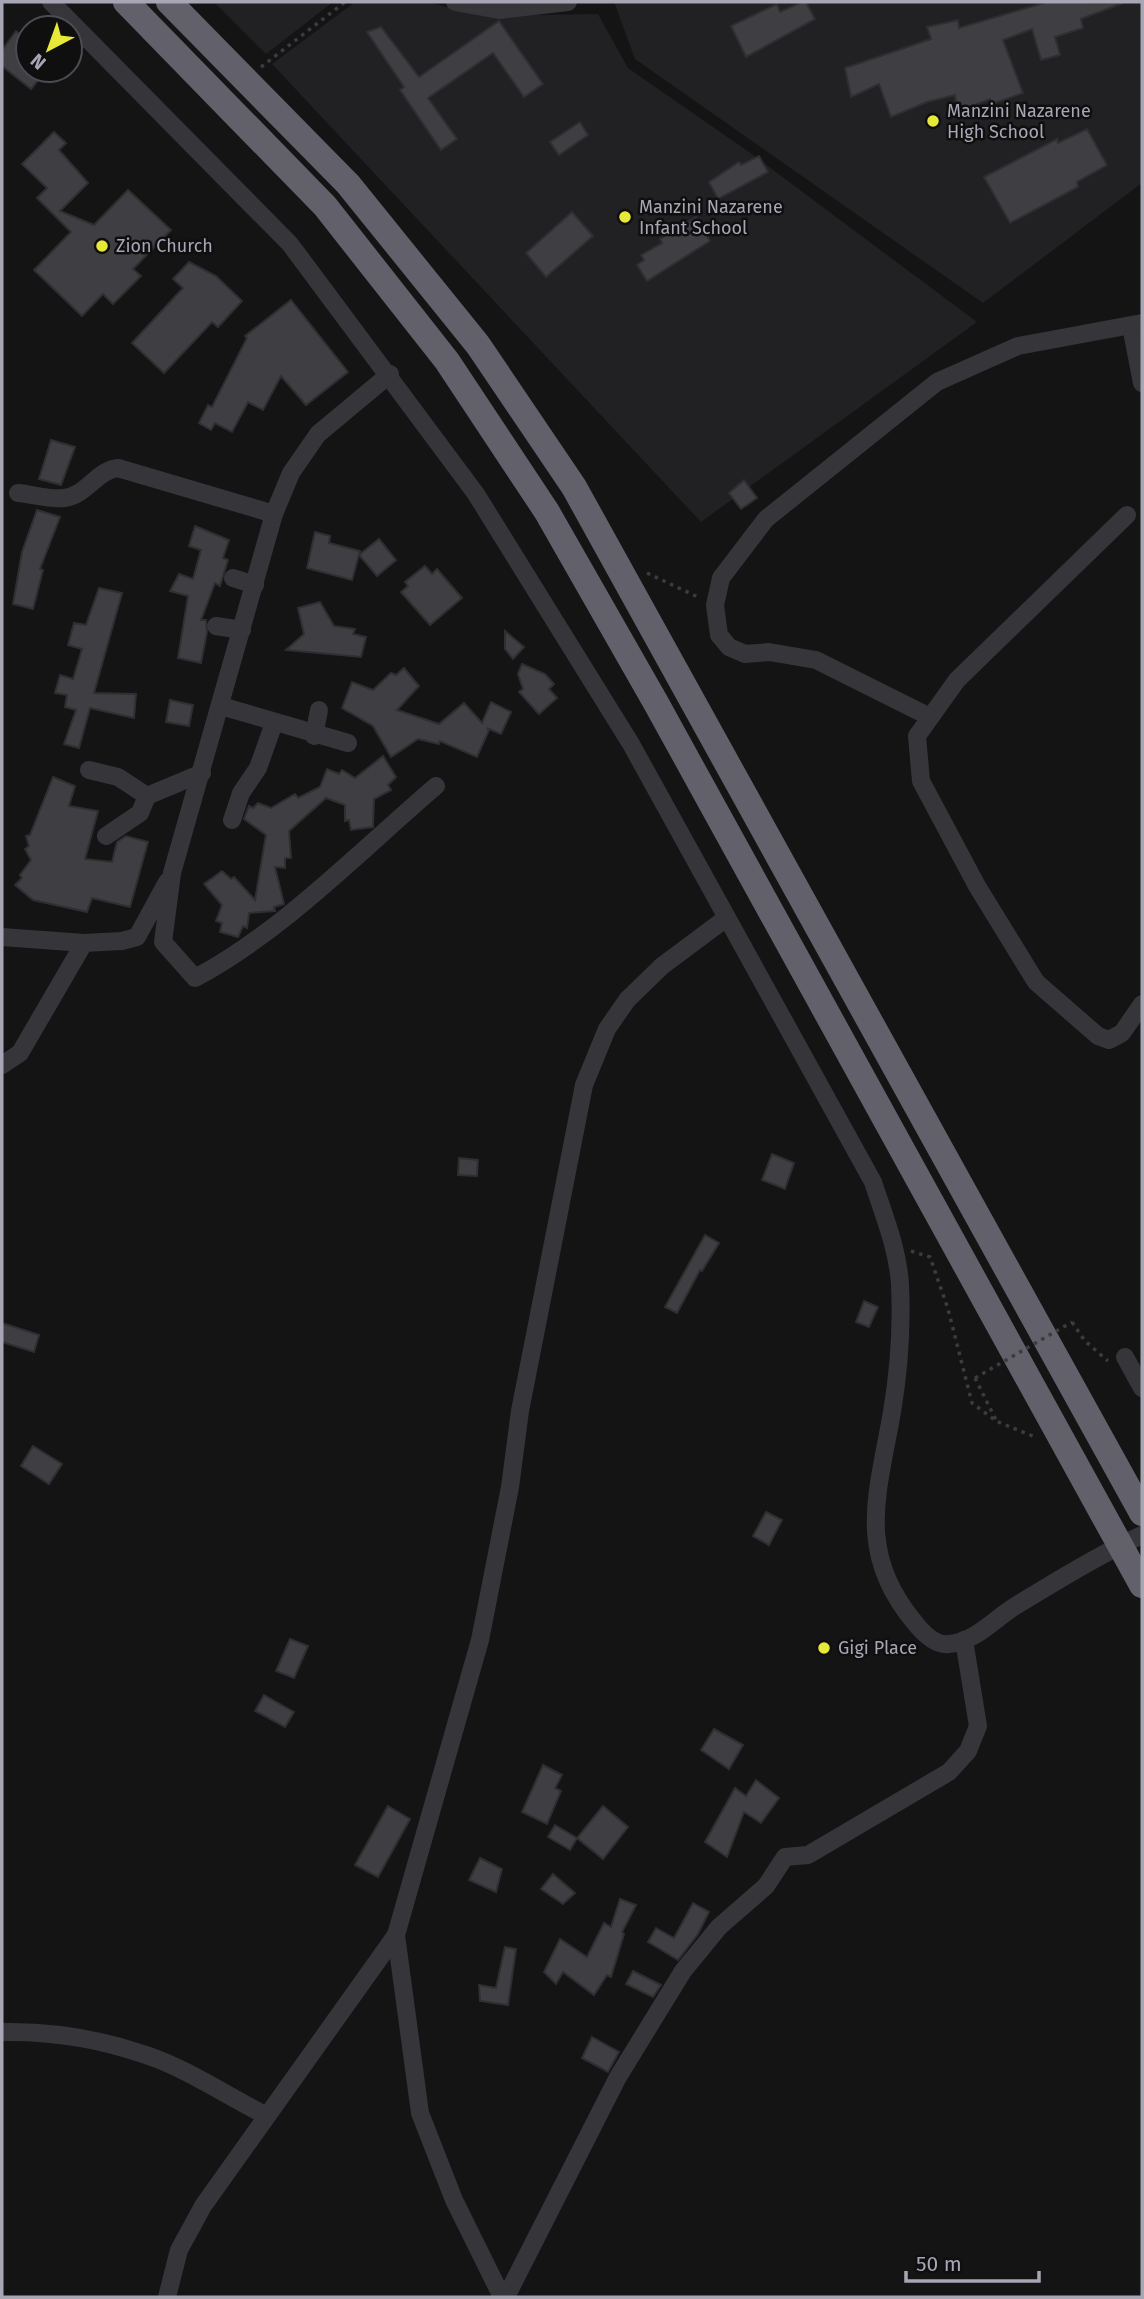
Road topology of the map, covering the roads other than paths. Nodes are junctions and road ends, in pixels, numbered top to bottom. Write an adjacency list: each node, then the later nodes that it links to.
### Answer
1 (51, 2): 7 (street)
2 (125, 2): 37 (highway)
3 (169, 2): 36 (highway)
4 (455, 2): 5 (street)
5 (569, 2)
6 (1137, 324): 8 (street); 18 (street)
7 (390, 374): 10 (street); 29 (street)
8 (1142, 383)
9 (18, 493): 10 (street)
10 (274, 514): 13 (street)
11 (1127, 514): 18 (street)
12 (233, 578): 13 (street)
13 (255, 585): 15 (street)
14 (216, 626): 15 (street)
15 (242, 631): 16 (street)
16 (221, 706): 19 (street); 23 (street)
17 (319, 710): 20 (street)
18 (928, 716): 32 (street)
19 (274, 723): 20 (street); 26 (street)
20 (314, 736): 21 (street)
21 (348, 743)
22 (89, 770): 25 (street)
23 (202, 773): 25 (street); 28 (street)
24 (436, 786): 28 (street)
25 (147, 796): 27 (street)
26 (232, 820)
27 (106, 836)
28 (172, 873): 31 (street)
29 (725, 919): 39 (street); 40 (street)
30 (3, 935): 31 (street)
31 (85, 943): 33 (street)
32 (1142, 1004)
33 (2, 1065)
34 (1125, 1357): 35 (street)
35 (1142, 1388)
36 (1142, 1513)
37 (1132, 1540): 38 (highway); 39 (street)
38 (1142, 1585)
39 (964, 1640): 44 (street)
40 (396, 1935): 42 (street); 44 (street)
41 (2, 2032): 42 (street)
42 (267, 2116): 43 (street)
43 (165, 2295)
44 (504, 2297)

